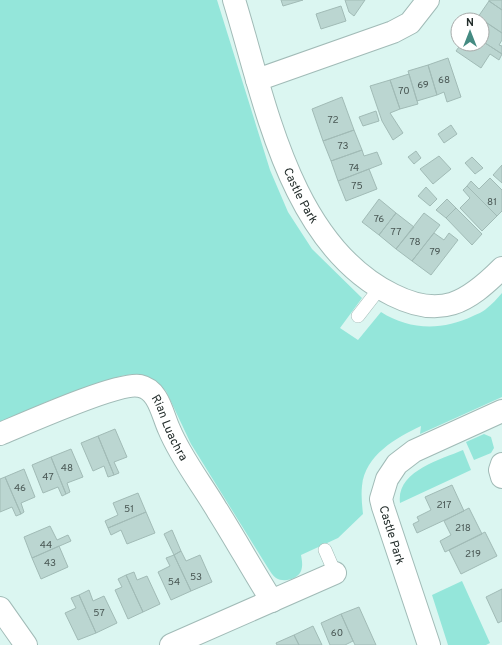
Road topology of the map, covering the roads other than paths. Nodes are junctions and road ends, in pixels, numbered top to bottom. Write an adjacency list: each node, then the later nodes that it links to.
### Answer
1 (234, 0): 3 (street, Castle Park)
2 (428, 0): 3 (street)
3 (257, 80): 5 (street, Castle Park)
4 (502, 268): 5 (street, Castle Park)
5 (379, 289): 6 (lane)
6 (358, 316)
7 (500, 418): 17 (street, Castle Park)
8 (0, 434): 13 (street, Rian Luachra)
9 (502, 464): 10 (street)
10 (502, 477)
11 (325, 550): 12 (lane)
12 (335, 574): 13 (street)
13 (272, 601): 16 (street)
14 (0, 608): 15 (street)
15 (26, 645)
16 (171, 645)
17 (429, 645)

